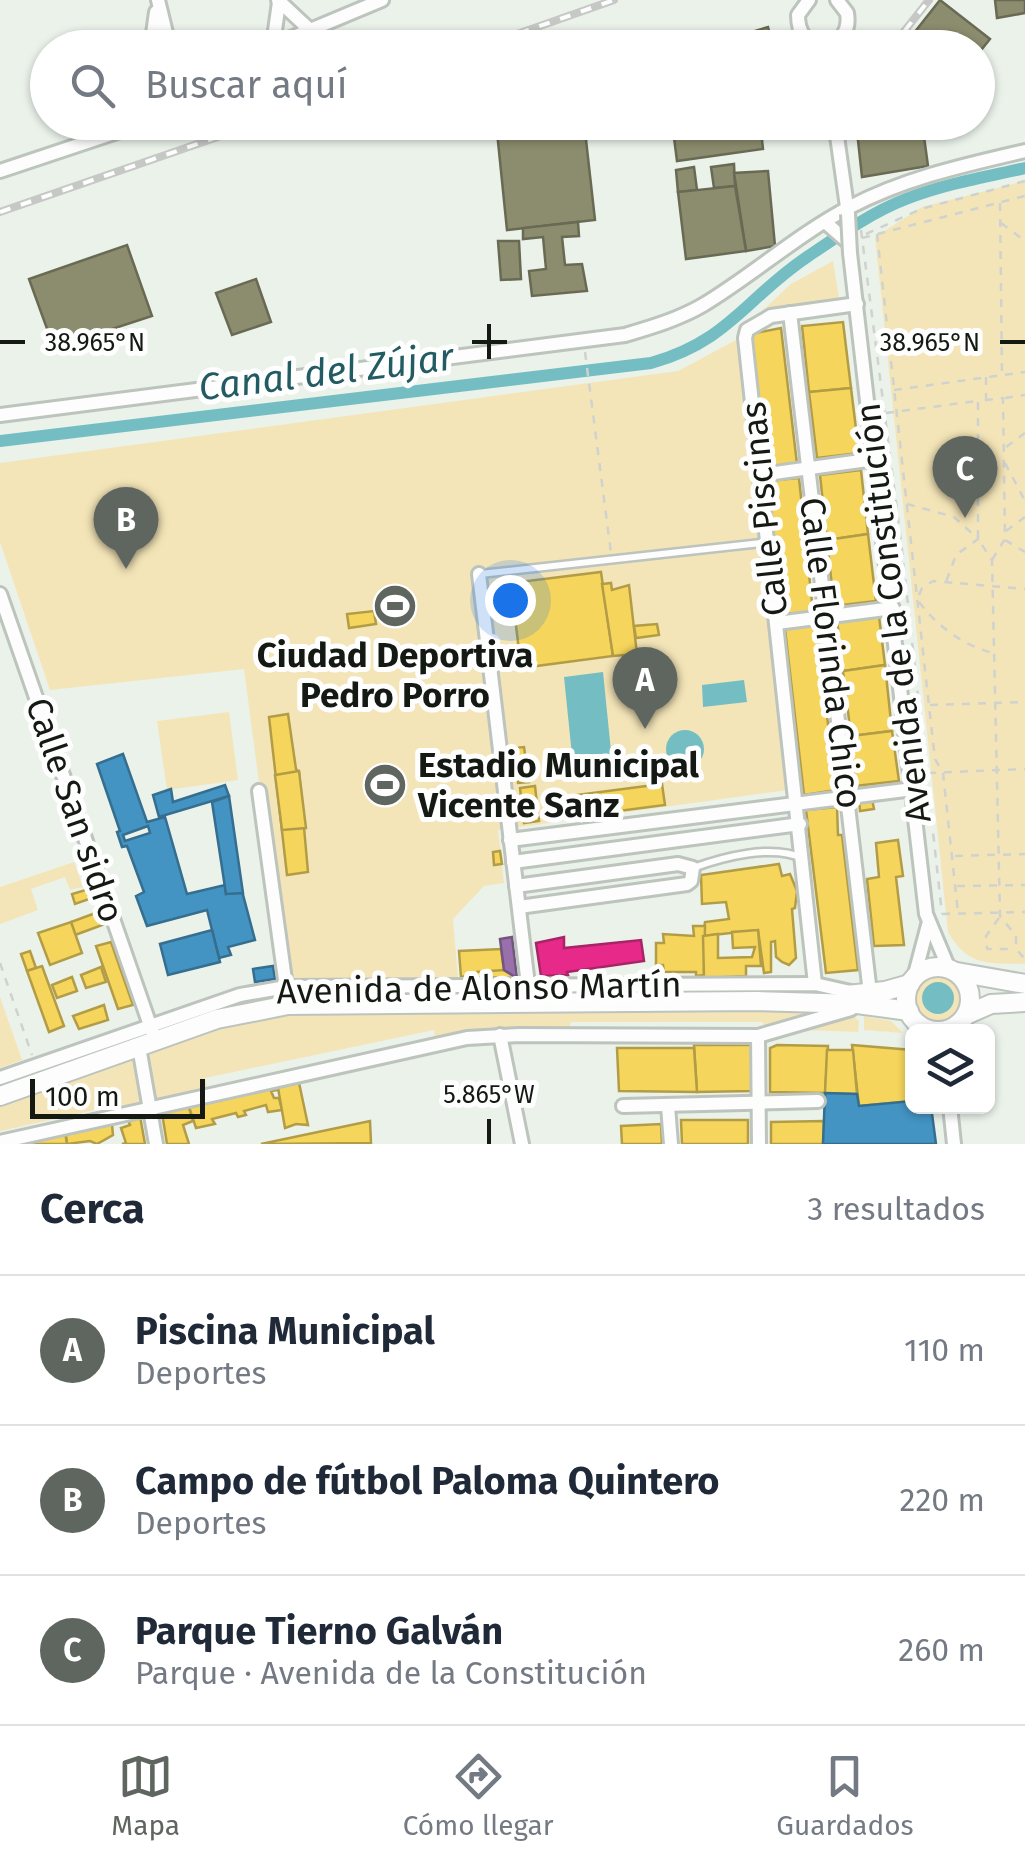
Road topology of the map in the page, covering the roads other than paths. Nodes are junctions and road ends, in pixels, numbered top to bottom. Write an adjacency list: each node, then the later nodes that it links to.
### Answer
1 (158, 0): 6 (street); 7 (street)
2 (382, 0): 9 (street)
3 (809, 0): 10 (street)
4 (837, 0): 11 (street)
5 (279, 1): 8 (street); 9 (street)
6 (154, 30)
7 (166, 30)
8 (273, 30)
9 (310, 30)
10 (798, 30)
11 (846, 30)
12 (94, 140): 15 (street)
13 (838, 140): 16 (street, Avenida de la Constitución)
14 (1025, 151): 17 (street)
15 (0, 171)
16 (844, 182): 17 (street); 18 (street, Avenida de la Constitución)
17 (882, 192): 18 (street)
18 (839, 217): 19 (street, Avenida de la Constitución, bridge); 21 (street)
19 (858, 304): 20 (street, Calle Piscinas); 22 (street, Avenida de la Constitución)
20 (790, 314): 23 (street, Calle Florinda Chico); 24 (street, Calle Piscinas)
21 (0, 414)
22 (875, 460): 23 (street); 28 (street, Avenida de la Constitución)
23 (808, 468): 24 (street); 29 (street, Calle Florinda Chico)
24 (760, 475): 30 (street, Calle Piscinas)
25 (761, 543): 26 (lane)
26 (479, 574): 36 (street)
27 (0, 594): 56 (street, Calle San sidro)
28 (893, 608): 29 (street); 32 (street, Avenida de la Constitución)
29 (827, 618): 30 (street); 33 (street, Calle Florinda Chico)
30 (777, 623): 34 (street, Calle Piscinas)
31 (259, 790): 47 (street)
32 (914, 790): 33 (street); 42 (street, Avenida de la Constitución)
33 (849, 796): 34 (street); 49 (street, Calle Florinda Chico)
34 (797, 802): 35 (street, Calle Piscinas); 36 (street)
35 (800, 824): 37 (street, Calle Piscinas); 38 (street)
36 (510, 840): 38 (street)
37 (804, 858): 39 (lane); 45 (street, Calle Piscinas)
38 (513, 862): 40 (street)
39 (693, 868): 40 (street); 41 (street)
40 (516, 886): 41 (street)
41 (519, 907): 48 (street)
42 (928, 925): 43 (street); 44 (street)
43 (952, 970): 44 (main road); 46 (main road); 53 (main road)
44 (912, 981): 49 (main road, Avenida de Alonso Martín); 51 (main road)
45 (815, 984): 48 (street, Avenida de Alonso Martín); 49 (street, Avenida de Alonso Martín)
46 (1025, 984)
47 (286, 988): 48 (street, Avenida de Alonso Martín); 56 (street, Avenida de Alonso Martín)
48 (529, 994): 49 (main road, Avenida de Alonso Martín); 56 (main road, Avenida de Alonso Martín)
49 (862, 997): 51 (main road, Avenida de Alonso Martín)
50 (1025, 1002): 53 (main road)
51 (903, 1010): 52 (main road); 55 (street)
52 (919, 1024)
53 (957, 1024)
54 (500, 1035): 55 (street); 63 (street); 67 (street)
55 (758, 1036): 60 (street)
56 (148, 1038): 57 (street, Avenida de Alonso Martín); 58 (main road, Avenida de Alonso Martín); 63 (street, Calle San sidro)
57 (0, 1078)
58 (0, 1096)
59 (818, 1100): 60 (street)
60 (759, 1101): 62 (street); 69 (street)
61 (623, 1106): 62 (street)
62 (668, 1106): 68 (street)
63 (150, 1107): 65 (street); 66 (street, Calle San sidro)
64 (951, 1114): 70 (street)
65 (10, 1142)
66 (156, 1144)
67 (522, 1144)
68 (670, 1144)
69 (759, 1144)
70 (954, 1144)

